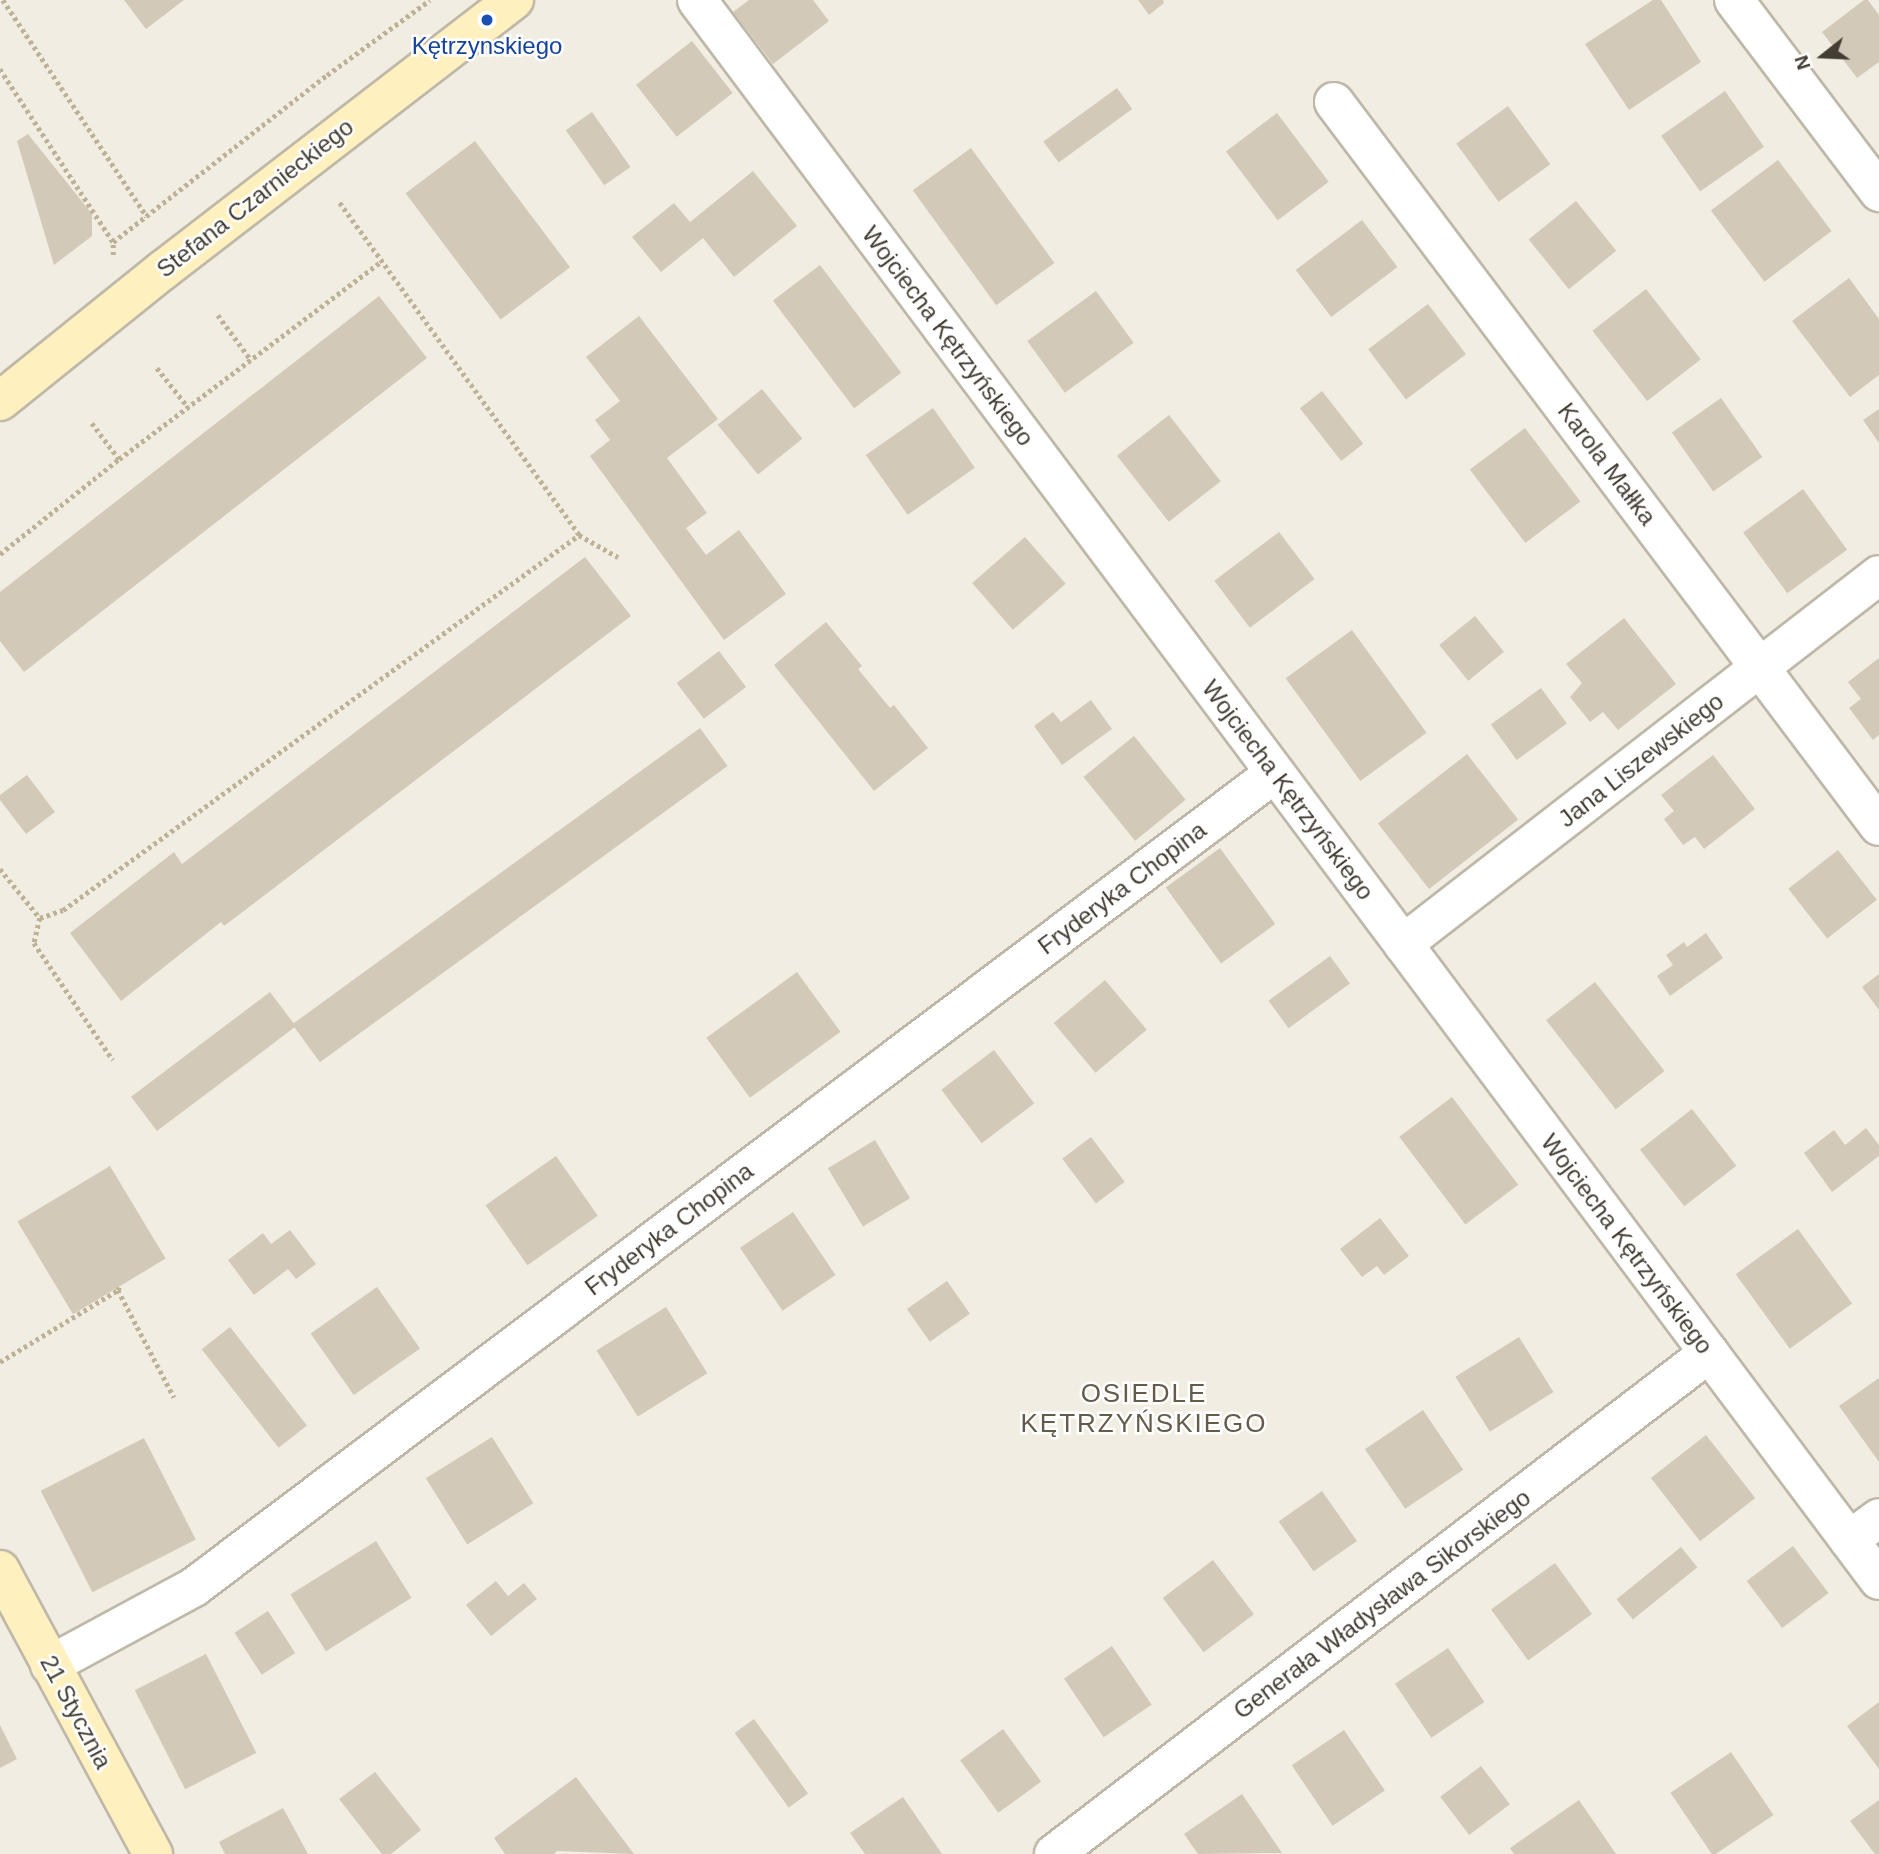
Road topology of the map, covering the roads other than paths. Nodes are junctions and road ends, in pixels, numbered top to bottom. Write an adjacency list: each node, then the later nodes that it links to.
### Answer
1 (514, 0): 6 (street, Stefana Czarnieckiego)
2 (697, 0): 9 (street, Wojciecha Kętrzyńskiego)
3 (1734, 0): 5 (street)
4 (1334, 102): 8 (street, Karola Małłka)
5 (1879, 192)
6 (0, 401)
7 (1879, 575): 8 (street, Jana Liszewskiego)
8 (1761, 668): 10 (street, Karola Małłka); 11 (street, Jana Liszewskiego)
9 (1275, 772): 11 (street, Wojciecha Kętrzyńskiego); 16 (street, Fryderyka Chopina)
10 (1879, 825)
11 (1403, 944): 12 (street, Wojciecha Kętrzyńskiego)
12 (1709, 1353): 13 (street, Wojciecha Kętrzyńskiego); 18 (street, Generała Władysława Sikorskiego)
13 (1864, 1529): 15 (street, Wojciecha Kętrzyńskiego)
14 (0, 1570): 16 (street, 21 Stycznia)
15 (1879, 1580)
16 (50, 1665): 17 (street, 21 Stycznia)
17 (153, 1854)
18 (1054, 1854)

